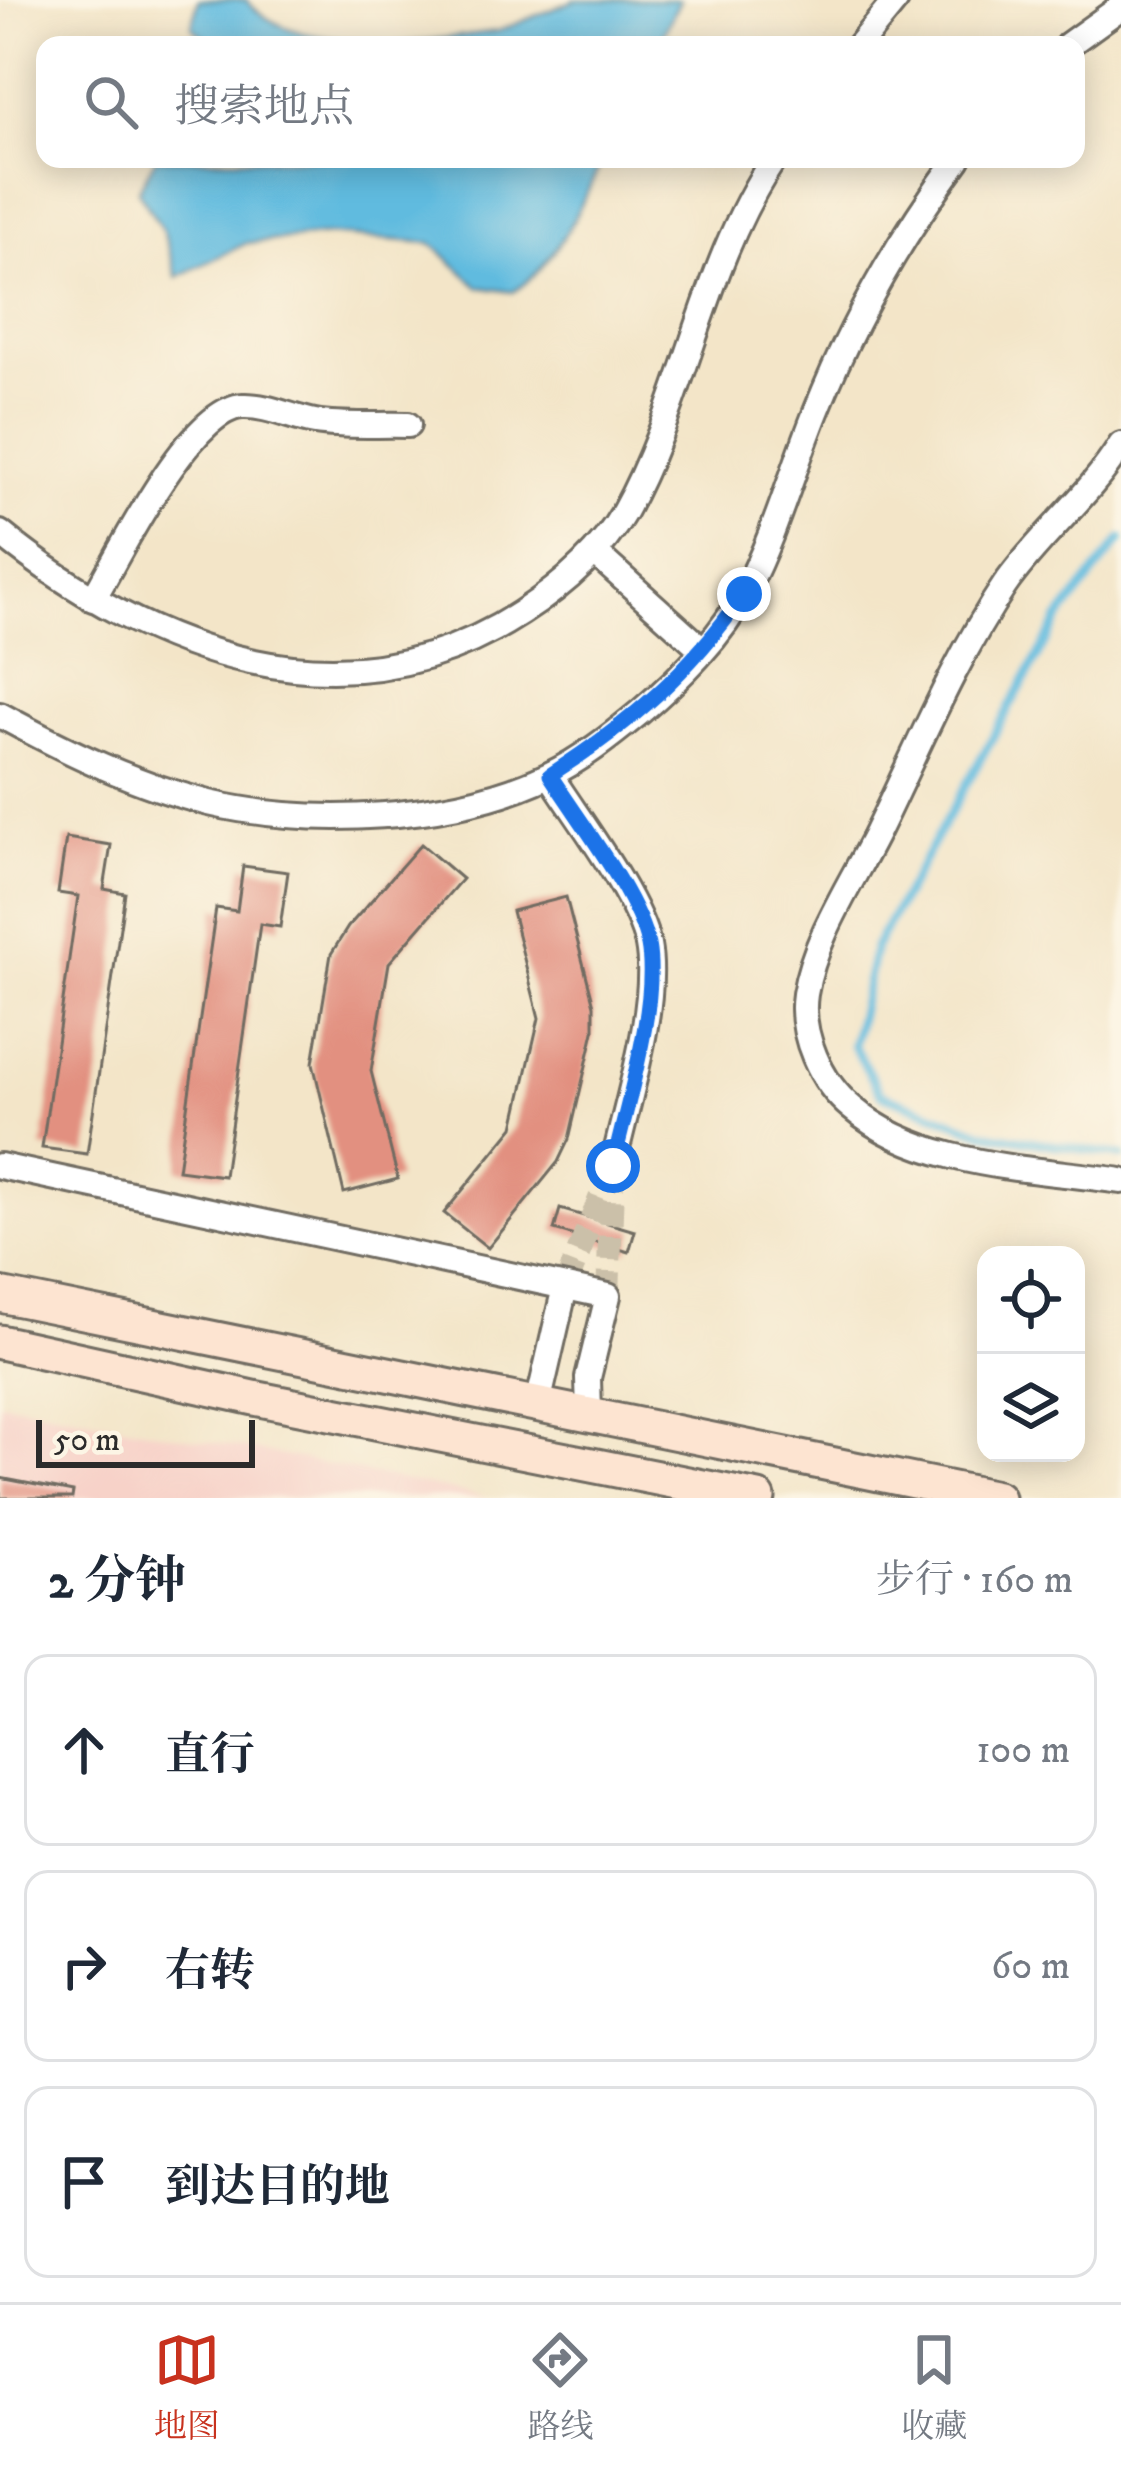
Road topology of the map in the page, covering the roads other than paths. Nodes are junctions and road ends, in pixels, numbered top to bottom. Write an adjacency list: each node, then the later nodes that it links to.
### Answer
1 (896, 0): 3 (street)
2 (1121, 8): 4 (street)
3 (866, 36)
4 (1081, 36)
5 (768, 168): 10 (street)
6 (951, 168): 12 (street)
7 (408, 424): 11 (street)
8 (1121, 445): 17 (street)
9 (0, 532): 11 (street)
10 (595, 553): 11 (street); 12 (street)
11 (94, 598)
12 (703, 650): 14 (street)
13 (0, 715): 14 (street)
14 (550, 775): 16 (street)
15 (0, 1166): 18 (street)
16 (613, 1166)
17 (1121, 1181)
18 (566, 1287): 21 (street); 22 (street)
19 (0, 1295): 21 (street)
20 (0, 1342): 23 (street)
21 (538, 1404): 22 (street); 23 (street)
22 (589, 1414): 25 (street)
23 (526, 1451): 24 (street)
24 (758, 1498)
25 (997, 1498)

